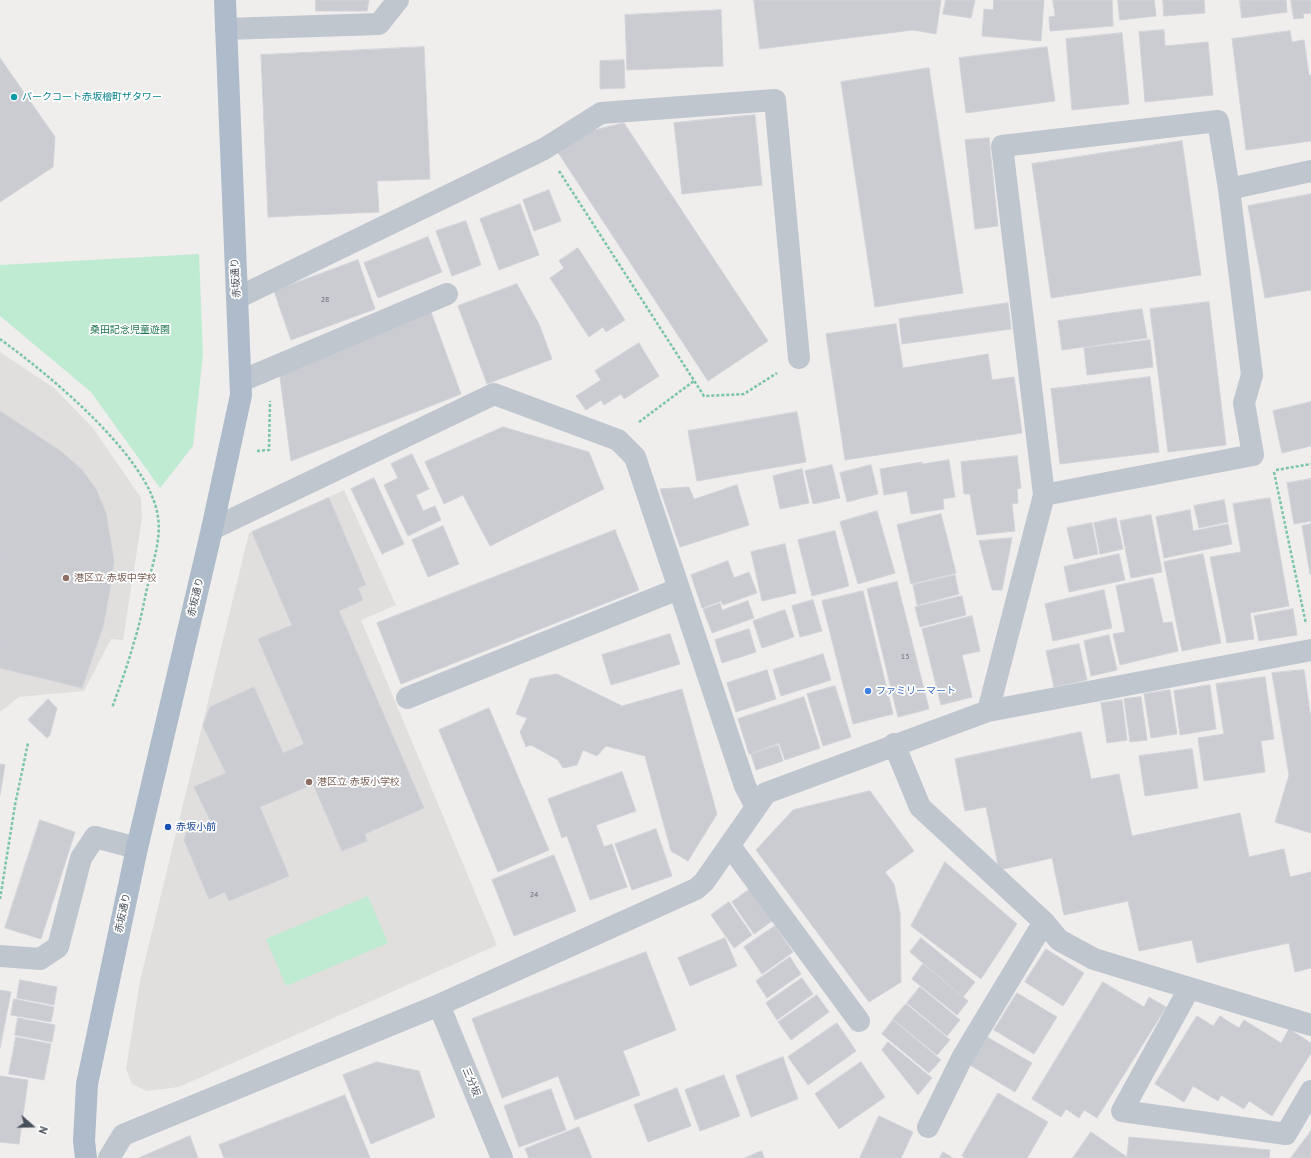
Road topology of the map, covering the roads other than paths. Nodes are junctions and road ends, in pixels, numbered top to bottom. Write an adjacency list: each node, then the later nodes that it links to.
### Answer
1 (225, 0): 3 (main road, 赤坂通り)
2 (398, 0): 3 (street)
3 (226, 29): 7 (main road, 赤坂通り)
4 (1311, 171): 5 (street)
5 (1229, 189): 10 (street); 10 (street)
6 (447, 294): 9 (street)
7 (237, 298): 8 (street); 9 (main road, 赤坂通り)
8 (799, 358)
9 (241, 381): 11 (main road, 赤坂通り)
10 (1044, 496): 15 (street)
11 (212, 528): 12 (street); 19 (main road, 赤坂通り)
12 (678, 589): 14 (street); 17 (street)
13 (1309, 641): 15 (street)
14 (407, 698)
15 (988, 711): 16 (street)
16 (894, 744): 17 (street); 20 (street)
17 (756, 807): 18 (street)
18 (730, 846): 23 (street); 24 (street)
19 (137, 848): 21 (street); 28 (main road, 赤坂通り)
20 (1044, 922): 22 (street); 27 (street)
21 (0, 956)
22 (1189, 989): 25 (street); 26 (street)
23 (439, 1005): 29 (street); 30 (street, 三分坂)
24 (859, 1021)
25 (1311, 1025)
26 (1311, 1091)
27 (928, 1127)
28 (86, 1158)
29 (108, 1158)
30 (502, 1158)

